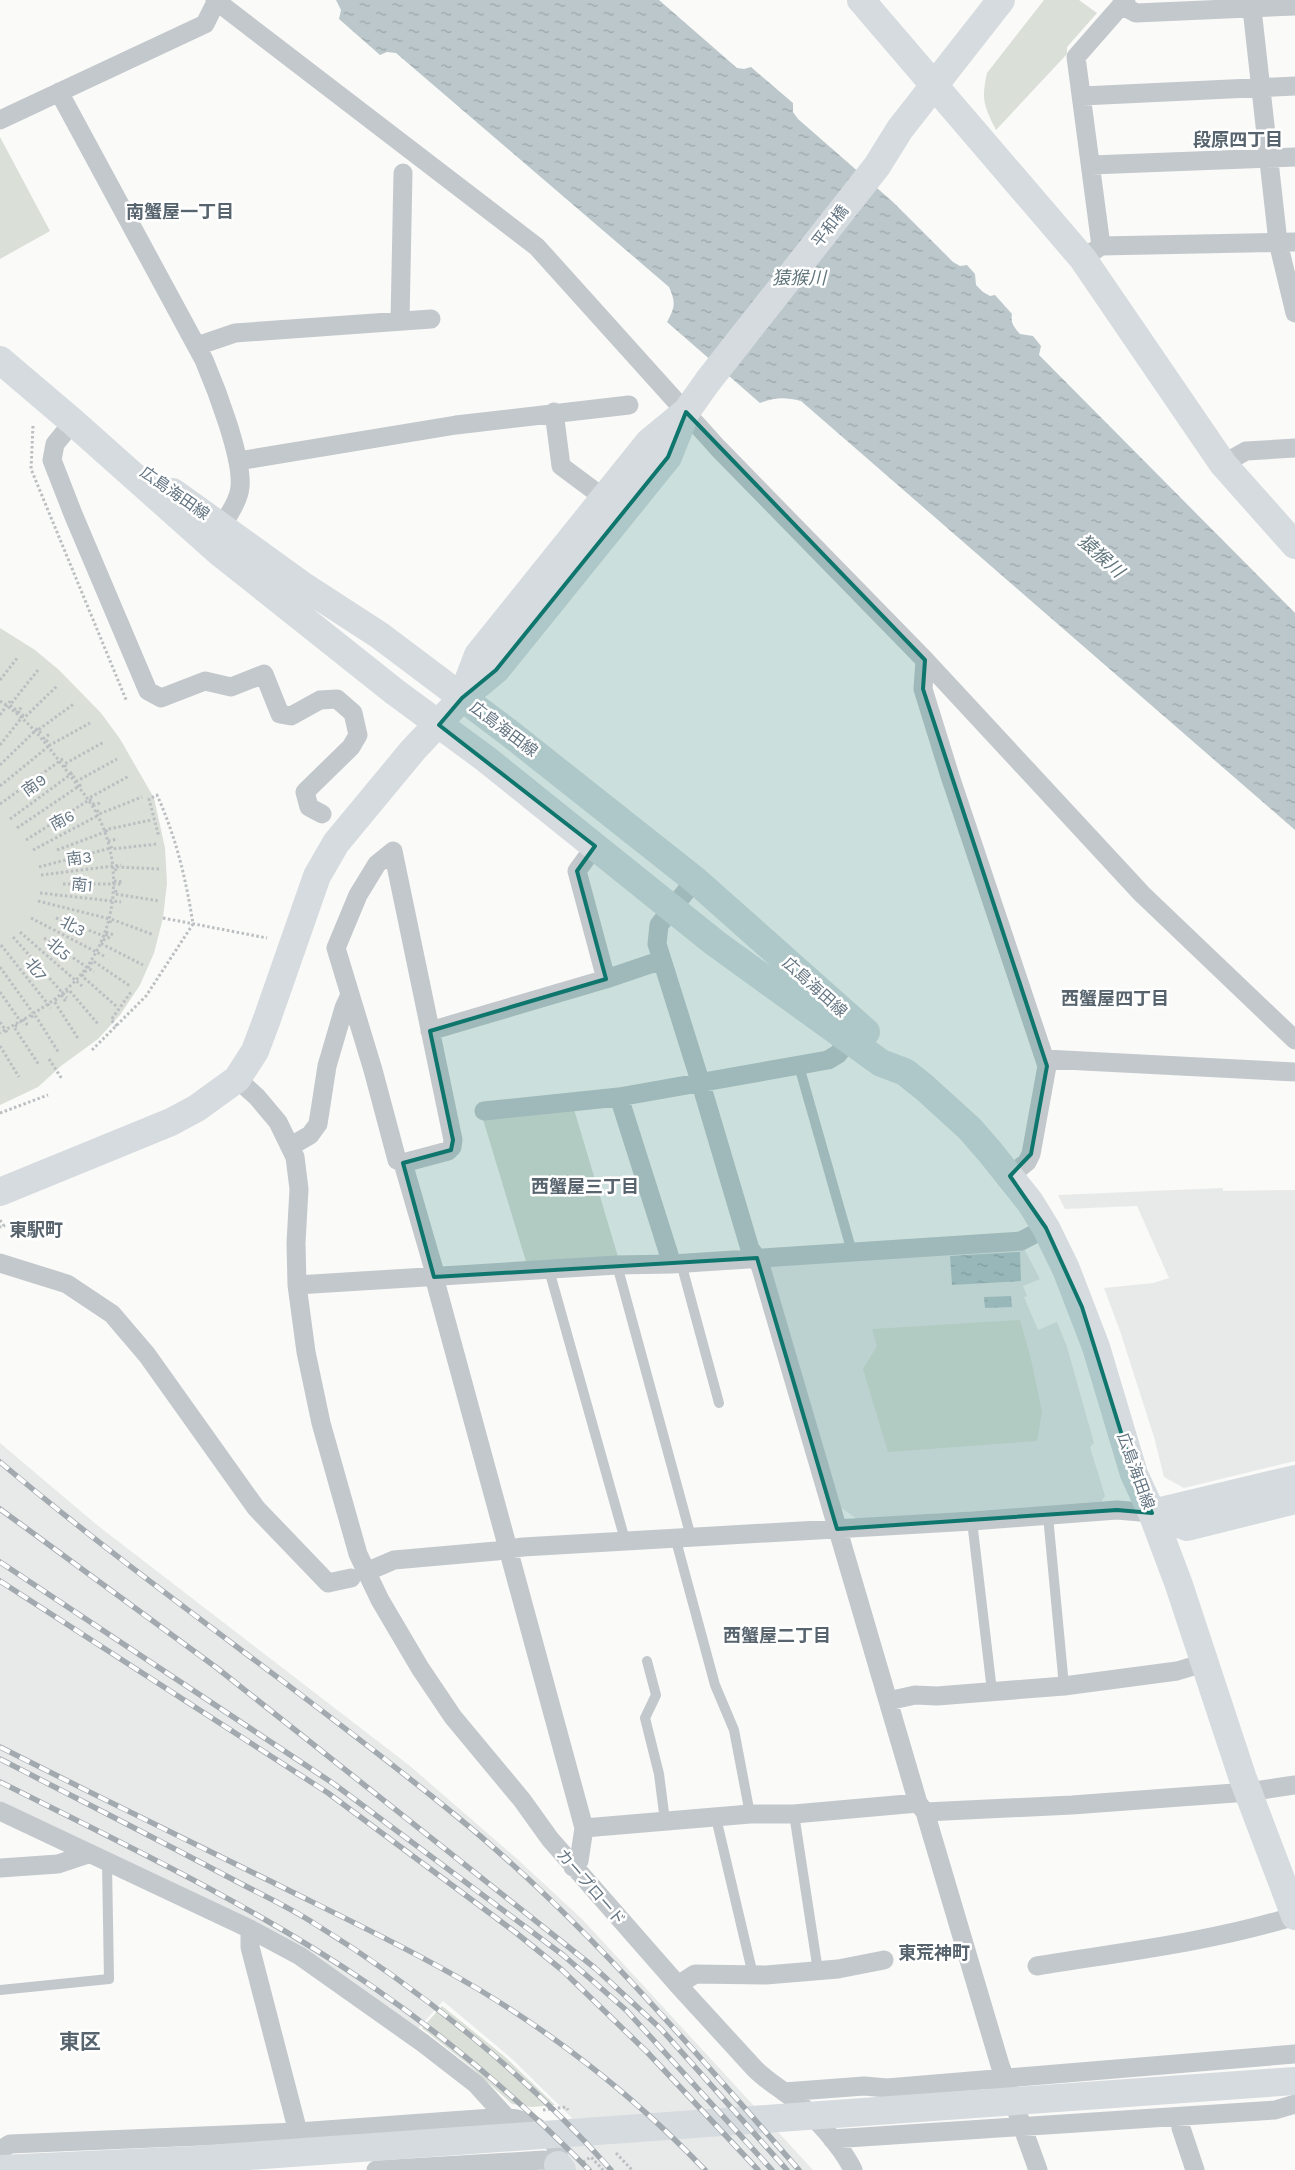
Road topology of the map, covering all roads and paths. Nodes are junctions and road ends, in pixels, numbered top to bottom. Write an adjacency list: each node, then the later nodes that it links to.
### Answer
1 (216, 0): 10 (street); 26 (street)
2 (861, 0): 8 (street)
3 (1001, 0): 8 (street, 平和橋)
4 (1123, 3): 5 (street); 11 (street)
5 (1251, 4): 6 (street); 9 (street)
6 (1295, 6)
7 (1295, 86): 9 (street)
8 (935, 87): 18 (street); 26 (street, 平和橋)
9 (1260, 88): 11 (street); 14 (street)
10 (59, 92): 12 (street); 22 (street)
11 (1082, 96): 15 (street)
12 (0, 120)
13 (1295, 157): 14 (street)
14 (1269, 158): 15 (street); 17 (street)
15 (1091, 165): 18 (street)
16 (403, 173): 21 (street)
17 (1287, 242): 18 (street); 19 (street)
18 (1092, 252): 30 (street)
19 (1295, 313)
20 (431, 319): 21 (street)
21 (400, 321): 22 (street)
22 (197, 346): 29 (street)
23 (0, 360): 27 (street, 広島海田線)
24 (629, 405): 25 (street)
25 (554, 412): 29 (street); 31 (street)
26 (686, 412): 31 (street); 35 (street); 39 (street)
27 (73, 422): 32 (street, 広島海田線); 48 (street, 広島海田線); 71 (street)
28 (1295, 448): 30 (street)
29 (238, 461): 32 (street)
30 (1223, 464): 33 (street)
31 (604, 498): 39 (street)
32 (222, 526): 39 (street, 広島海田線)
33 (1295, 545)
34 (18, 656): 37 (path)
35 (925, 660): 142 (street); 147 (street)
36 (38, 670): 41 (path)
37 (0, 680)
38 (57, 686): 46 (path)
39 (462, 698): 48 (street); 89 (street, 広島海田線)
40 (0, 701): 44 (path)
41 (10, 703): 44 (path); 45 (path)
42 (75, 703): 49 (path)
43 (22, 706): 44 (path)
44 (17, 712): 46 (path); 51 (path)
45 (0, 715)
46 (26, 715): 54 (path)
47 (90, 723): 53 (path)
48 (439, 725): 81 (street, 広島海田線); 153 (street)
49 (39, 728): 51 (path); 58 (path)
50 (51, 733): 51 (path)
51 (44, 738): 53 (path); 57 (path)
52 (104, 742): 60 (path)
53 (52, 743): 63 (path)
54 (0, 745)
55 (64, 758): 57 (path)
56 (117, 759): 60 (path)
57 (60, 761): 60 (path); 68 (path)
58 (0, 765)
59 (78, 769): 60 (path, 南9)
60 (71, 773): 64 (path); 72 (path, 南9)
61 (129, 776): 66 (path)
62 (82, 784): 64 (path)
63 (0, 786)
64 (78, 787): 66 (path); 74 (path)
65 (142, 797): 70 (path, 南6)
66 (91, 798): 69 (path); 78 (path)
67 (102, 802): 69 (path)
68 (0, 804)
69 (94, 806): 70 (path)
70 (101, 814): 75 (path); 83 (path, 南6)
71 (322, 814)
72 (10, 819)
73 (151, 820): 75 (path)
74 (17, 828)
75 (108, 830): 79 (path); 84 (path)
76 (159, 837): 103 (path)
77 (118, 838): 79 (path)
78 (26, 840)
79 (109, 840): 82 (path)
80 (158, 844): 82 (path)
81 (594, 846): 98 (street, 広島海田線); 119 (street)
82 (114, 848): 85 (path); 86 (path)
83 (33, 850)
84 (57, 850)
85 (117, 866): 87 (path, 南3); 88 (path, 南3); 90 (path)
86 (39, 867)
87 (161, 869)
88 (41, 875)
89 (695, 880): 98 (street); 139 (street, 広島海田線)
90 (115, 882): 91 (path); 92 (path); 95 (path); 96 (path)
91 (123, 883)
92 (63, 884)
93 (40, 893): 95 (path, 南1)
94 (38, 901): 102 (path)
95 (112, 901): 97 (path, 南1); 102 (path)
96 (160, 901)
97 (121, 902)
98 (672, 908): 114 (street); 139 (street, 広島海田線)
99 (31, 918): 112 (path, 北3)
100 (56, 918): 105 (path)
101 (163, 918): 103 (path)
102 (113, 920): 105 (path); 106 (path)
103 (193, 924): 110 (path); 135 (path)
104 (20, 932): 120 (path, 北5)
105 (105, 933): 108 (path); 112 (path); 115 (path)
106 (154, 935)
107 (13, 937): 125 (path)
108 (113, 937)
109 (44, 938): 117 (path)
110 (267, 938)
111 (1, 945): 128 (path, 北7)
112 (96, 952): 113 (path, 北3); 117 (path)
113 (104, 956)
114 (662, 960): 119 (street); 154 (street)
115 (143, 965)
116 (0, 967): 131 (path)
117 (87, 967): 118 (path); 120 (path); 122 (path); 129 (path)
118 (94, 973)
119 (606, 979): 137 (street)
120 (75, 980): 121 (path, 北5); 125 (path)
121 (82, 986)
122 (130, 986)
123 (0, 992): 132 (path)
124 (131, 992): 135 (path)
125 (61, 994): 127 (path); 128 (path); 134 (path); 141 (path)
126 (349, 997): 137 (street); 159 (street); 160 (street)
127 (67, 1000)
128 (48, 1004): 130 (path, 北7); 131 (path)
129 (116, 1006)
130 (51, 1008)
131 (35, 1016): 132 (path); 145 (path)
132 (23, 1021): 136 (path); 138 (path); 148 (path)
133 (0, 1022): 138 (path)
134 (98, 1024)
135 (117, 1026): 144 (path)
136 (29, 1027)
137 (430, 1031): 160 (street)
138 (2, 1032): 140 (path)
139 (854, 1033): 149 (street); 161 (street, 広島海田線)
140 (8, 1034)
141 (79, 1040)
142 (1295, 1040)
143 (0, 1046): 151 (path)
144 (92, 1050)
145 (59, 1053)
146 (49, 1059): 152 (path)
147 (1045, 1059): 150 (street); 161 (street)
148 (38, 1065)
149 (799, 1066): 154 (street); 166 (lane)
150 (1295, 1072)
151 (19, 1077)
152 (62, 1079)
153 (237, 1079): 159 (street, カープロード); 162 (street)
154 (701, 1084): 156 (street); 167 (street)
155 (48, 1095): 158 (path)
156 (619, 1097): 157 (street); 169 (street)
157 (484, 1111)
158 (0, 1112)
159 (291, 1146): 173 (street, カープロード)
160 (403, 1163): 172 (street)
161 (1010, 1176): 165 (street, 広島海田線)
162 (0, 1192)
163 (0, 1220): 164 (path)
164 (0, 1228)
165 (1046, 1228): 166 (street); 177 (street, 広島海田線)
166 (852, 1252): 167 (street)
167 (757, 1258): 169 (street); 180 (street)
168 (0, 1263): 184 (street)
169 (676, 1264): 170 (street); 174 (lane)
170 (617, 1265): 171 (street); 181 (lane)
171 (549, 1270): 172 (street); 182 (lane)
172 (434, 1277): 173 (street); 183 (street)
173 (297, 1285): 184 (street, カープロード)
174 (719, 1403)
175 (1295, 1478): 177 (street)
176 (1295, 1500): 177 (street)
177 (1152, 1513): 178 (street); 186 (street, 広島海田線)
178 (1048, 1516): 179 (street); 187 (lane)
179 (972, 1521): 180 (street); 188 (lane)
180 (837, 1528): 181 (street); 189 (street)
181 (683, 1537): 182 (street); 194 (lane)
182 (625, 1540): 183 (street)
183 (509, 1549): 184 (street); 198 (street)
184 (359, 1575): 201 (street, カープロード)
185 (647, 1661): 197 (lane)
186 (1204, 1663): 187 (street); 191 (street, 広島海田線)
187 (1064, 1686): 188 (street)
188 (992, 1691): 189 (street)
189 (888, 1701): 192 (street)
190 (1295, 1785): 191 (street)
191 (1248, 1792): 192 (street); 203 (street, 広島海田線)
192 (921, 1807): 195 (street); 212 (street)
193 (0, 1812): 199 (street)
194 (750, 1814): 195 (street); 196 (street)
195 (794, 1814): 207 (lane)
196 (716, 1818): 197 (street); 208 (lane)
197 (665, 1821): 198 (street)
198 (584, 1828): 201 (street)
199 (88, 1854): 200 (street); 202 (street)
200 (107, 1863): 204 (street); 210 (lane)
201 (573, 1866): 209 (street, カープロード)
202 (0, 1868)
203 (1295, 1916): 206 (street)
204 (250, 1930): 216 (street); 219 (street)
205 (884, 1960): 207 (street)
206 (1037, 1966)
207 (818, 1971): 208 (street)
208 (753, 1975): 209 (street)
209 (678, 1985): 214 (street, カープロード)
210 (0, 1990)
211 (1295, 2054): 212 (street)
212 (1005, 2078): 214 (street); 218 (street)
213 (1295, 2081): 224 (street)
214 (784, 2092): 220 (street, カープロード)
215 (1295, 2104): 217 (street)
216 (506, 2117): 219 (street); 223 (street); 223 (street)
217 (1180, 2117): 218 (street); 230 (street)
218 (1022, 2126): 220 (street); 229 (street)
219 (298, 2132): 221 (street)
220 (832, 2139): 228 (street, カープロード)
221 (0, 2150)
222 (622, 2159): 227 (path)
223 (560, 2165): 225 (street); 226 (path)
224 (0, 2169)
225 (376, 2170)
226 (603, 2170)
227 (632, 2170)
228 (853, 2170)
229 (1038, 2170)
230 (1196, 2170)

